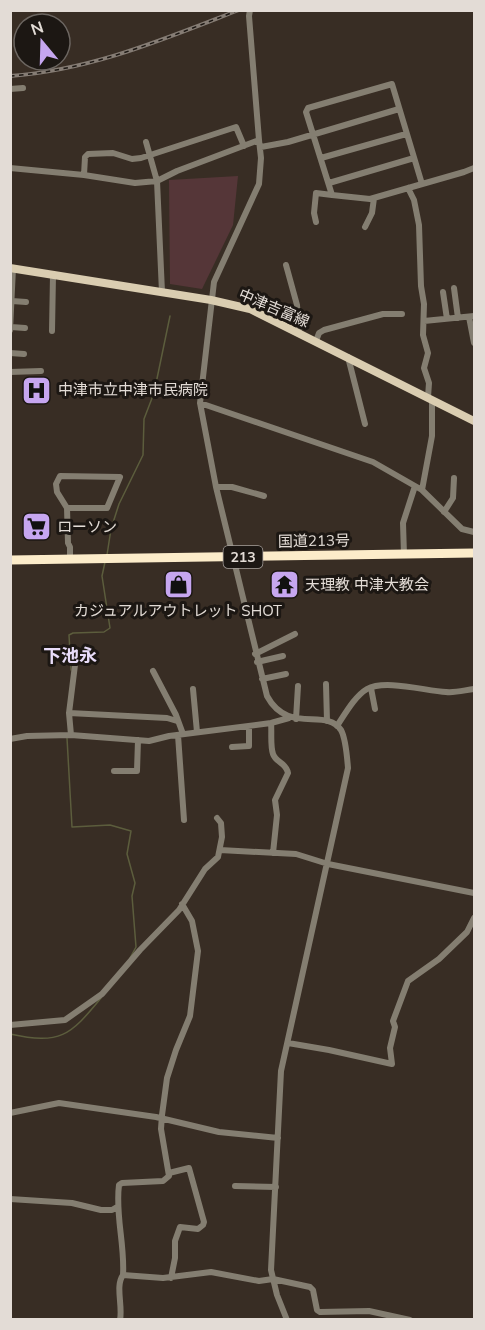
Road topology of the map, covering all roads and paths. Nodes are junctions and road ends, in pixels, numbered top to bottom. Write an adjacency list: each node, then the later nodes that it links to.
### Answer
1 (250, 10): 8 (street)
2 (23, 88): 3 (street)
3 (10, 89)
4 (399, 109): 5 (street); 5 (street); 6 (street)
5 (313, 133): 8 (street); 11 (street)
6 (406, 134): 11 (street); 12 (street)
7 (146, 142): 10 (street)
8 (260, 144): 9 (street); 30 (street)
9 (244, 146): 10 (street); 16 (street)
10 (150, 155): 15 (street); 16 (street)
11 (321, 158): 17 (street)
12 (414, 158): 17 (street); 18 (street)
13 (10, 168): 15 (street)
14 (474, 168): 18 (street)
15 (84, 175): 16 (street)
16 (157, 181): 28 (street)
17 (328, 183): 20 (street)
18 (422, 184): 19 (street)
19 (408, 188): 21 (street); 37 (street)
20 (332, 195): 21 (street); 22 (street)
21 (374, 198): 23 (street)
22 (316, 222)
23 (366, 227)
24 (286, 265): 41 (street)
25 (12, 268): 26 (main road, 中津吉富線); 31 (street)
26 (53, 275): 28 (main road, 中津吉富線); 40 (street)
27 (454, 288): 35 (street)
28 (162, 292): 30 (main road, 中津吉富線)
29 (444, 292): 36 (street)
30 (211, 300): 41 (main road, 中津吉富線); 50 (street)
31 (12, 301): 32 (street); 38 (street)
32 (26, 302)
33 (402, 314): 42 (street)
34 (472, 317): 35 (street); 43 (street)
35 (458, 318): 36 (street)
36 (447, 319): 37 (street)
37 (424, 321): 49 (street)
38 (11, 328): 39 (street)
39 (25, 328)
40 (52, 331)
41 (299, 333): 42 (main road, 中津吉富線)
42 (316, 341): 46 (main road, 中津吉富線)
43 (474, 343)
44 (10, 353): 45 (street)
45 (24, 354)
46 (348, 357): 49 (main road, 中津吉富線); 52 (street)
47 (41, 371): 48 (street)
48 (10, 372)
49 (430, 398): 51 (main road, 中津吉富線); 56 (street)
50 (200, 403): 54 (street); 55 (street)
51 (474, 421)
52 (365, 424)
53 (454, 478): 59 (street)
54 (415, 486): 56 (street); 62 (street)
55 (216, 487): 57 (street); 63 (street)
56 (422, 490): 59 (street)
57 (264, 496)
58 (67, 508): 58 (street); 65 (street)
59 (444, 512): 60 (street)
60 (474, 532)
61 (474, 553): 62 (highway, 国道213号 / 213)
62 (404, 555): 63 (highway, 国道213号 / 213)
63 (232, 557): 65 (highway, 国道213号 / 213); 67 (street)
64 (10, 560): 65 (highway, 国道213号 / 213)
65 (70, 560)
66 (295, 634): 67 (street)
67 (255, 654): 69 (street)
68 (283, 656): 69 (street)
69 (257, 662): 73 (street)
70 (75, 664): 80 (street)
71 (153, 671): 82 (street)
72 (286, 674): 73 (street)
73 (262, 679): 81 (street)
74 (326, 684): 83 (street)
75 (298, 686): 81 (street)
76 (371, 688): 78 (street); 79 (street); 86 (street)
77 (193, 689): 87 (street)
78 (474, 689)
79 (375, 709)
80 (69, 713): 82 (street); 89 (street)
81 (293, 718): 83 (street); 84 (street)
82 (177, 721): 88 (street)
83 (327, 721): 86 (street)
84 (272, 723): 85 (street); 97 (street)
85 (249, 726): 87 (street); 92 (street)
86 (337, 726): 98 (street)
87 (197, 732): 88 (street)
88 (180, 734): 91 (street); 95 (street)
89 (70, 735): 90 (street); 91 (street)
90 (10, 739)
91 (138, 740): 93 (street)
92 (232, 747)
93 (114, 771)
94 (217, 818): 96 (street)
95 (184, 820)
96 (220, 850): 97 (street); 100 (street)
97 (273, 853): 98 (street)
98 (328, 864): 99 (street); 103 (street)
99 (474, 893)
100 (182, 904): 102 (street); 105 (street)
101 (474, 918): 103 (street)
102 (10, 1025)
103 (288, 1043): 106 (street)
104 (10, 1113): 105 (street)
105 (161, 1119): 106 (street); 107 (street)
106 (278, 1138): 109 (street)
107 (169, 1173): 111 (street); 113 (street)
108 (235, 1186): 109 (street)
109 (276, 1187): 114 (street)
110 (10, 1199): 111 (street)
111 (117, 1207): 112 (street)
112 (123, 1275): 113 (street); 115 (street)
113 (171, 1278): 114 (street)
114 (273, 1279): 116 (street); 117 (street)
115 (120, 1320)
116 (287, 1320)
117 (410, 1320)

